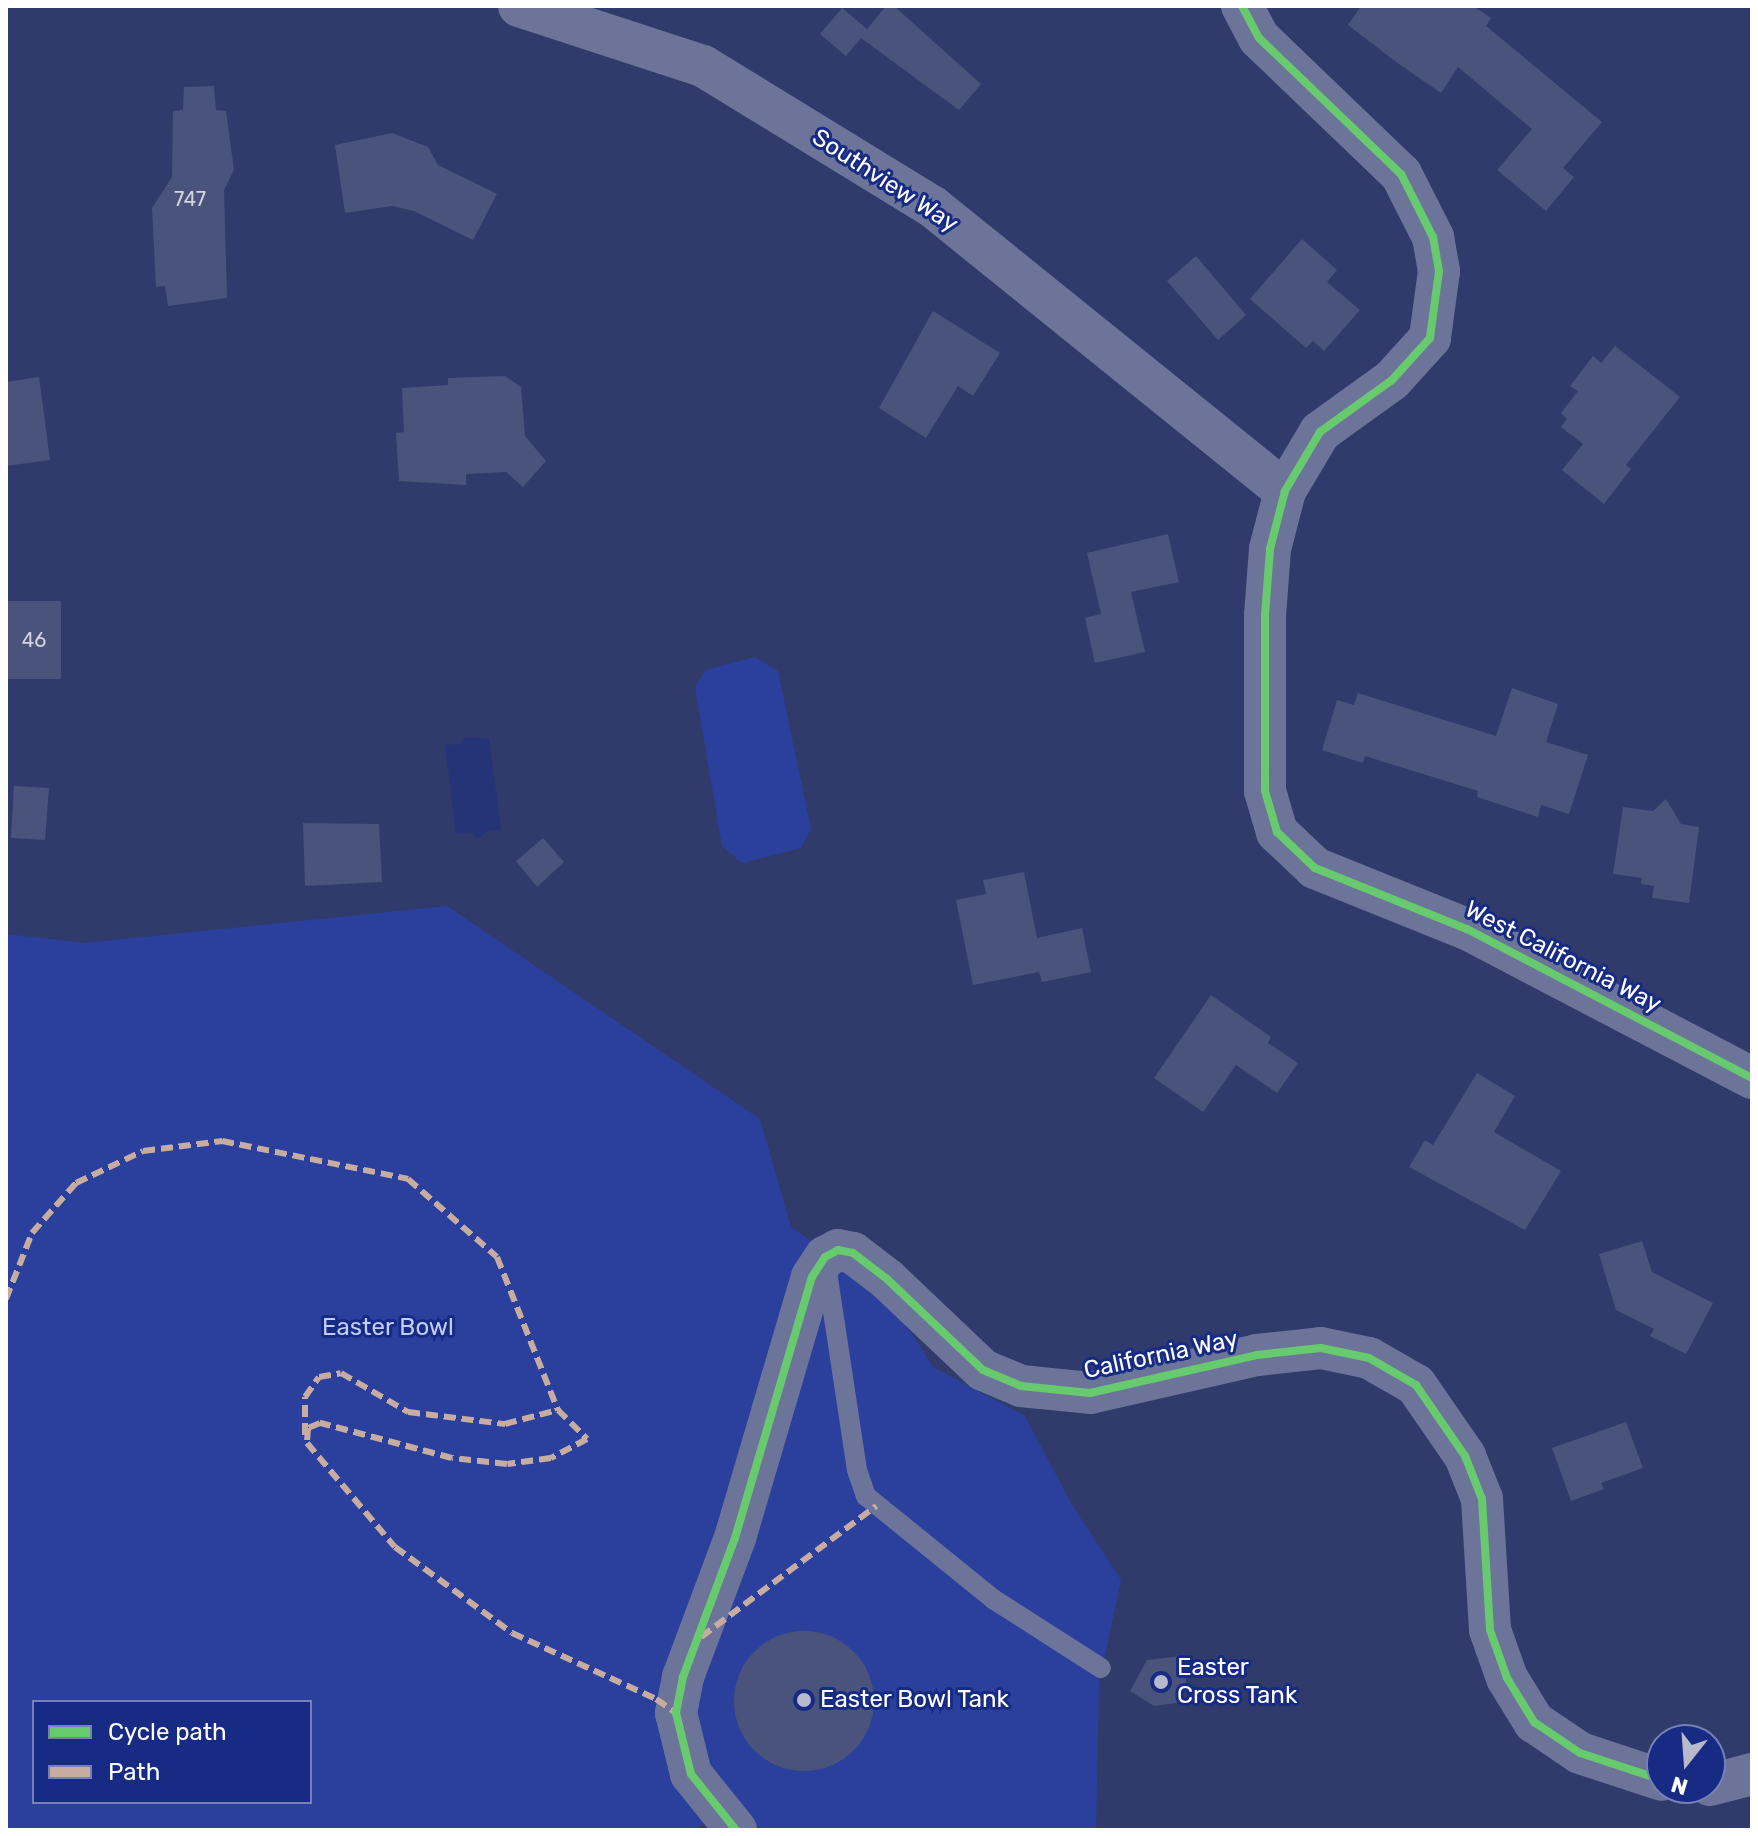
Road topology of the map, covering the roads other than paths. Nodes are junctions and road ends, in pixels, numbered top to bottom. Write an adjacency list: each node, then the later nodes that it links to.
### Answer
1 (519, 6): 3 (street, Southview Way)
2 (1242, 6): 3 (street, West California Way)
3 (1285, 491): 4 (street, West California Way)
4 (1752, 1078)
5 (825, 1257): 6 (lane); 8 (street, California Way); 10 (street)
6 (1101, 1668)
7 (1752, 1774): 9 (street)
8 (1646, 1775)
9 (1726, 1781)
10 (736, 1830)

